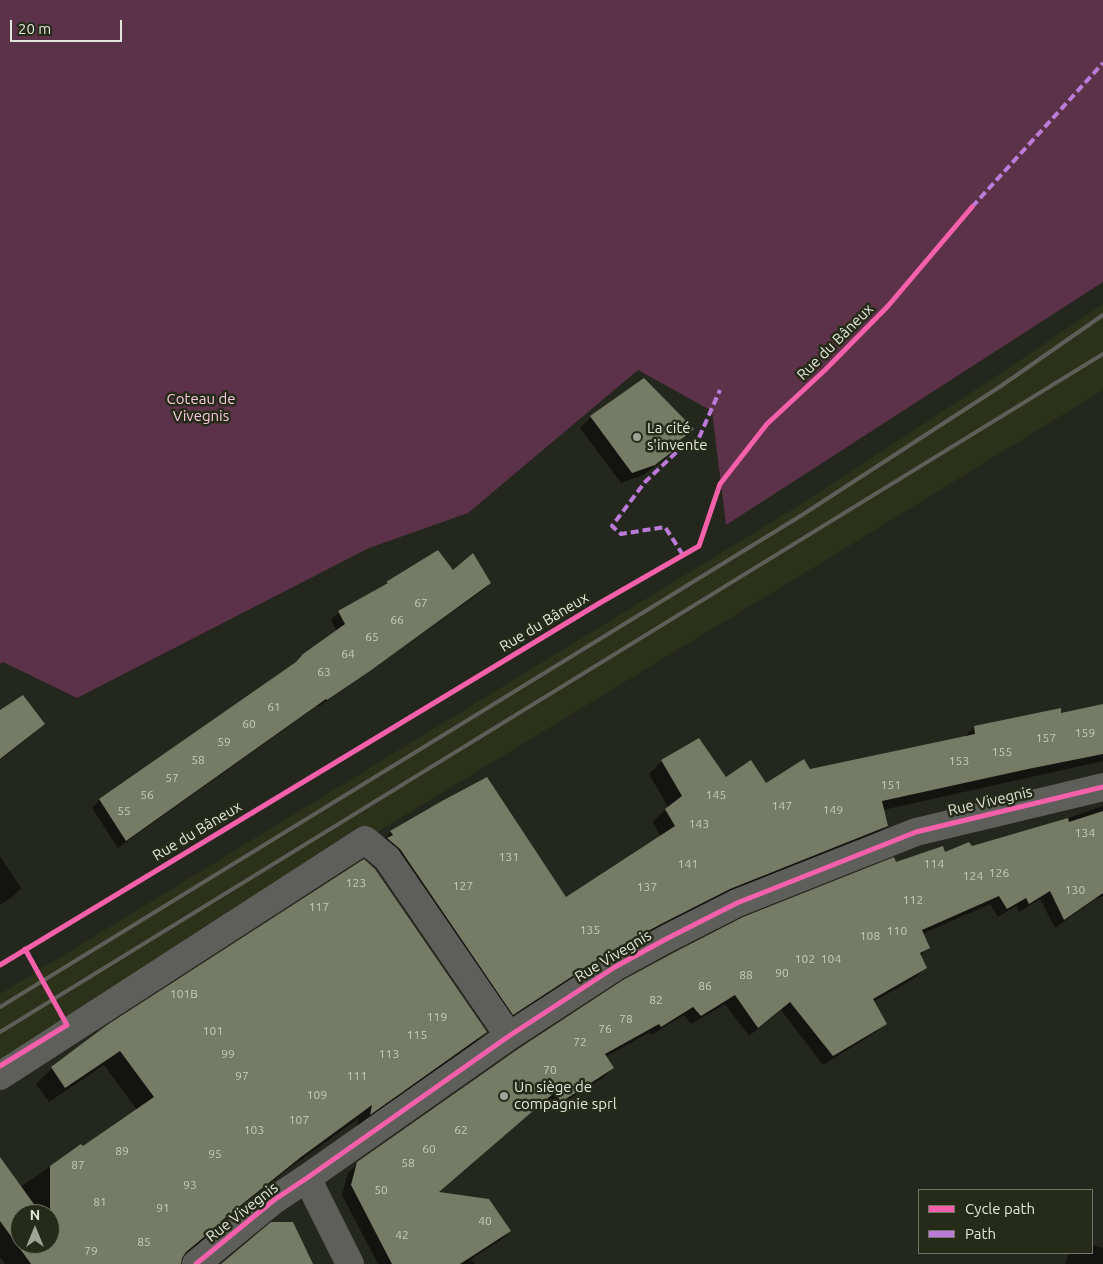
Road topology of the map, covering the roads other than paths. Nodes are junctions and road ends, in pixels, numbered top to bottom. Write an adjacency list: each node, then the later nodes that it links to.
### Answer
1 (1103, 787): 2 (street, Rue Vivegnis)
2 (509, 1036): 3 (street); 4 (street, Rue Vivegnis)
3 (0, 1076)
4 (307, 1178): 5 (street, Rue Vivegnis); 6 (street)
5 (196, 1264)
6 (350, 1264)

